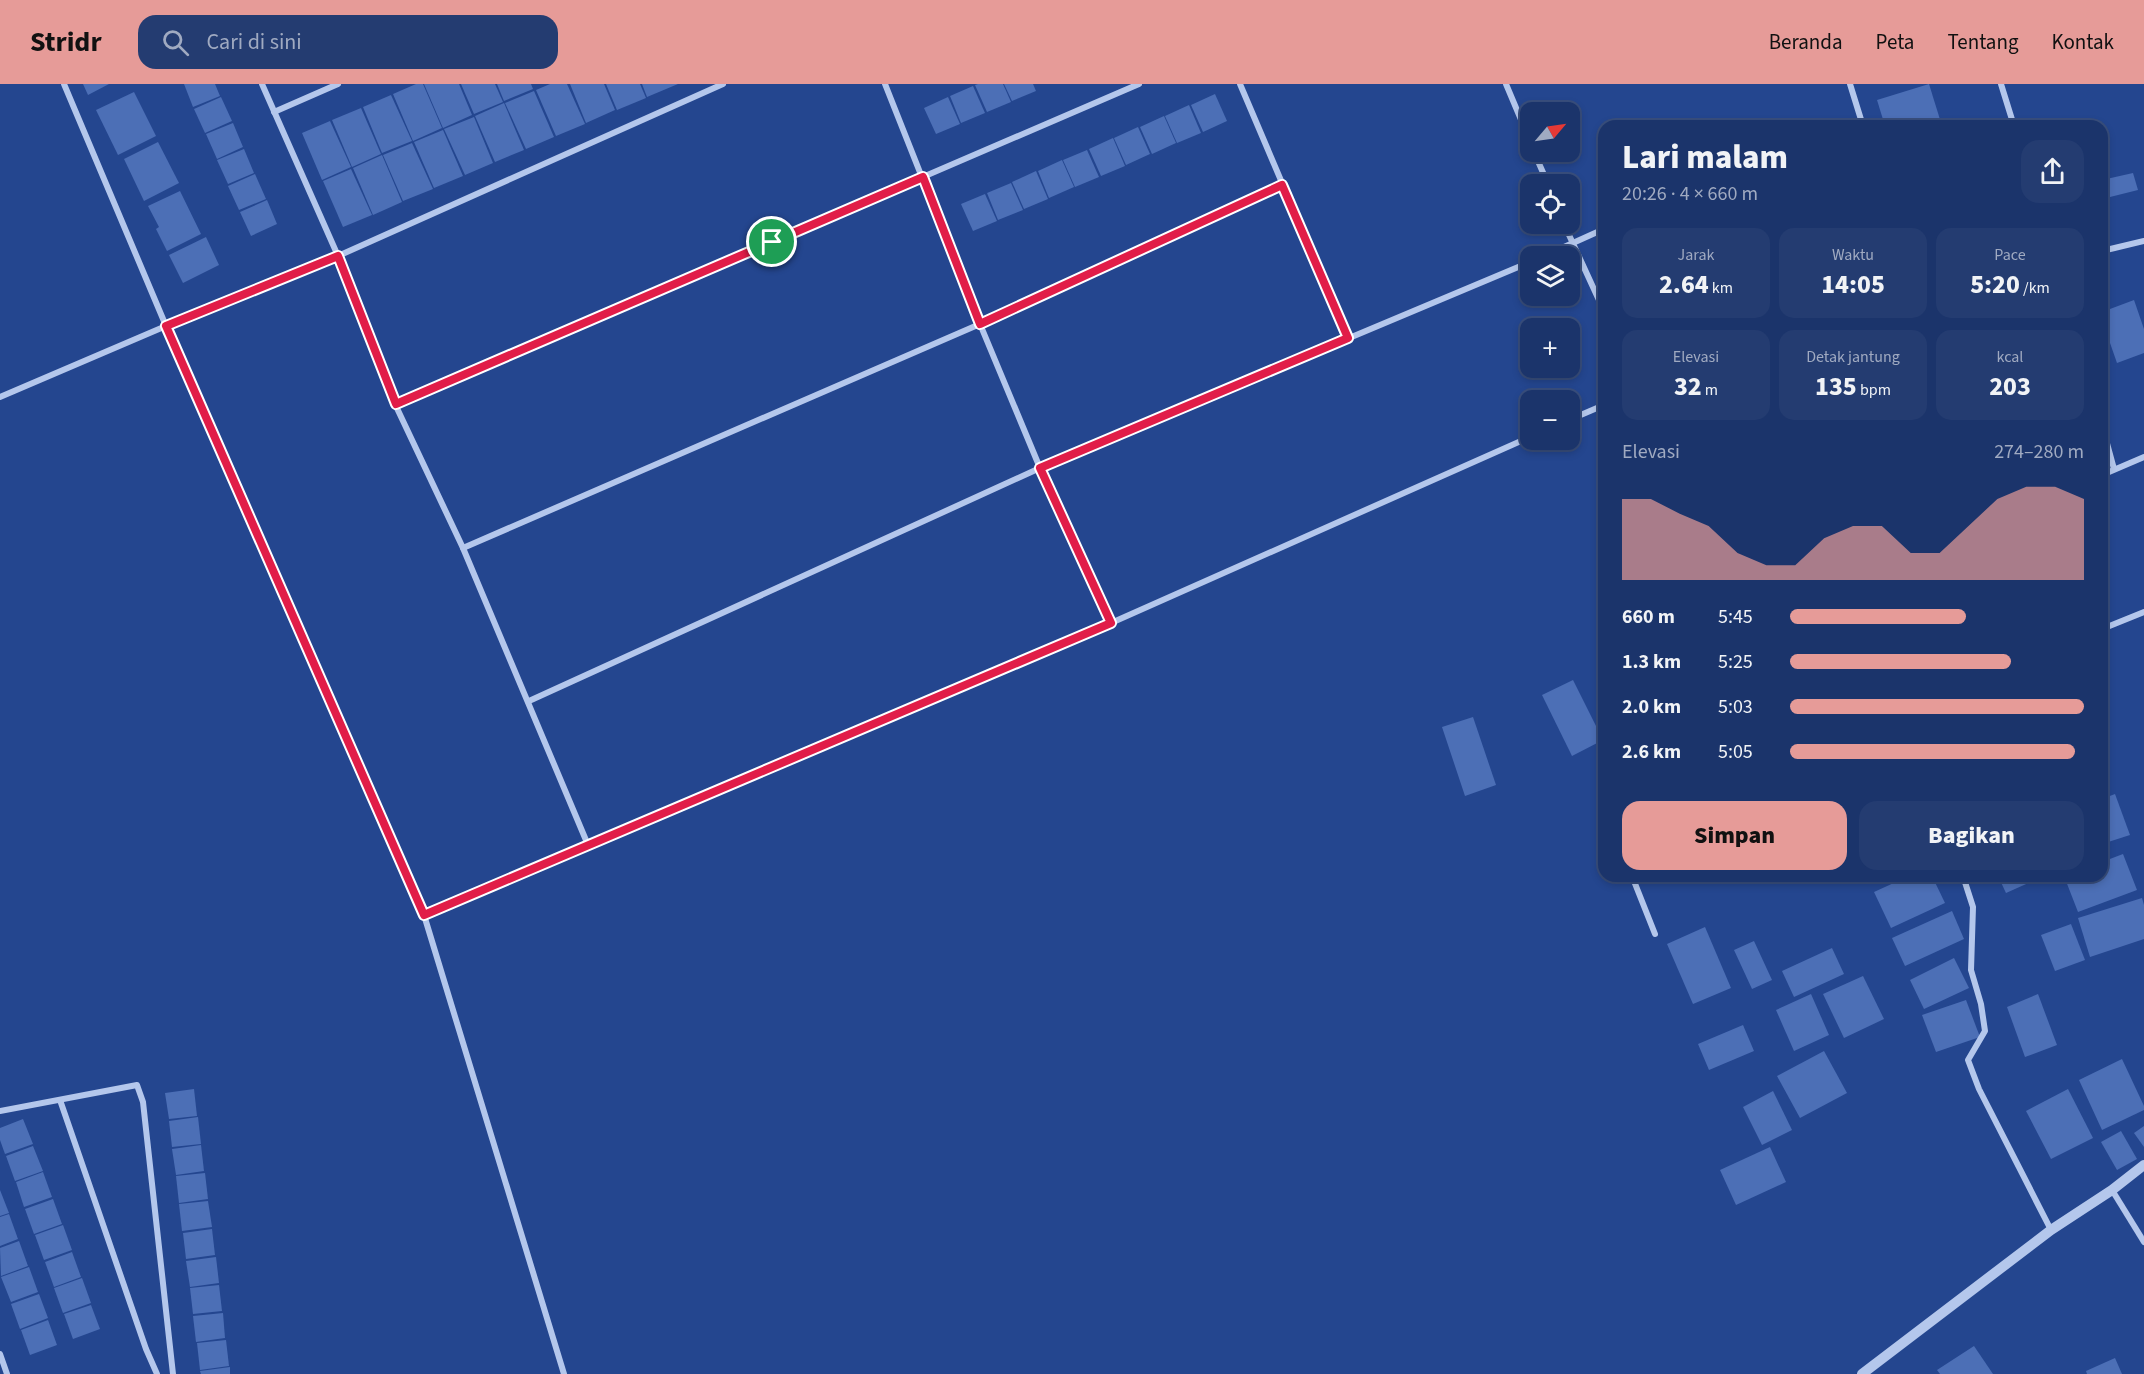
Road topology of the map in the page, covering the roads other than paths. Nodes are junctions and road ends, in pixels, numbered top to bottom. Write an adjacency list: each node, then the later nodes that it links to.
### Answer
1 (64, 84): 27 (street)
2 (262, 84): 11 (street)
3 (338, 84): 11 (street)
4 (723, 84): 23 (street)
5 (885, 84): 15 (street)
6 (1139, 84): 15 (street)
7 (1240, 84): 16 (street)
8 (1850, 84): 13 (street)
9 (2001, 84): 14 (street)
10 (1509, 85): 12 (street)
11 (274, 112): 23 (street)
12 (1520, 114)
13 (1861, 120)
14 (2012, 120)
15 (923, 177): 26 (street); 30 (street)
16 (1282, 185): 26 (street); 28 (street)
17 (1598, 232): 20 (street)
18 (1568, 234): 20 (street)
19 (2144, 241): 22 (street)
20 (1573, 244): 21 (street); 25 (street)
21 (1568, 246)
22 (2108, 250)
23 (338, 256): 27 (street); 30 (street)
24 (1520, 266): 28 (street)
25 (1598, 298)
26 (980, 324): 36 (street); 39 (street)
27 (166, 326): 29 (street); 47 (street)
28 (1348, 338): 36 (street)
29 (0, 396)
30 (396, 404): 39 (street)
31 (1598, 408): 32 (street)
32 (1580, 415)
33 (1520, 441): 41 (street)
34 (2108, 447): 37 (street)
35 (2144, 458): 37 (street)
36 (1040, 468): 41 (street); 43 (street)
37 (2114, 469): 38 (street)
38 (2108, 472)
39 (463, 548): 43 (street)
40 (2144, 612): 42 (street)
41 (1111, 623): 44 (street)
42 (2108, 627)
43 (529, 701): 44 (street)
44 (588, 845): 47 (street)
45 (1634, 882): 48 (street)
46 (1965, 882): 53 (street)
47 (424, 915): 59 (street)
48 (1655, 934)
49 (60, 1100): 50 (street); 57 (street); 58 (street)
50 (0, 1111)
51 (2144, 1165): 52 (street)
52 (2112, 1191): 53 (street); 54 (street)
53 (2051, 1230): 60 (street)
54 (2144, 1242)
55 (0, 1354): 56 (street)
56 (7, 1374)
57 (157, 1374)
58 (173, 1374)
59 (564, 1374)
60 (1862, 1374)

